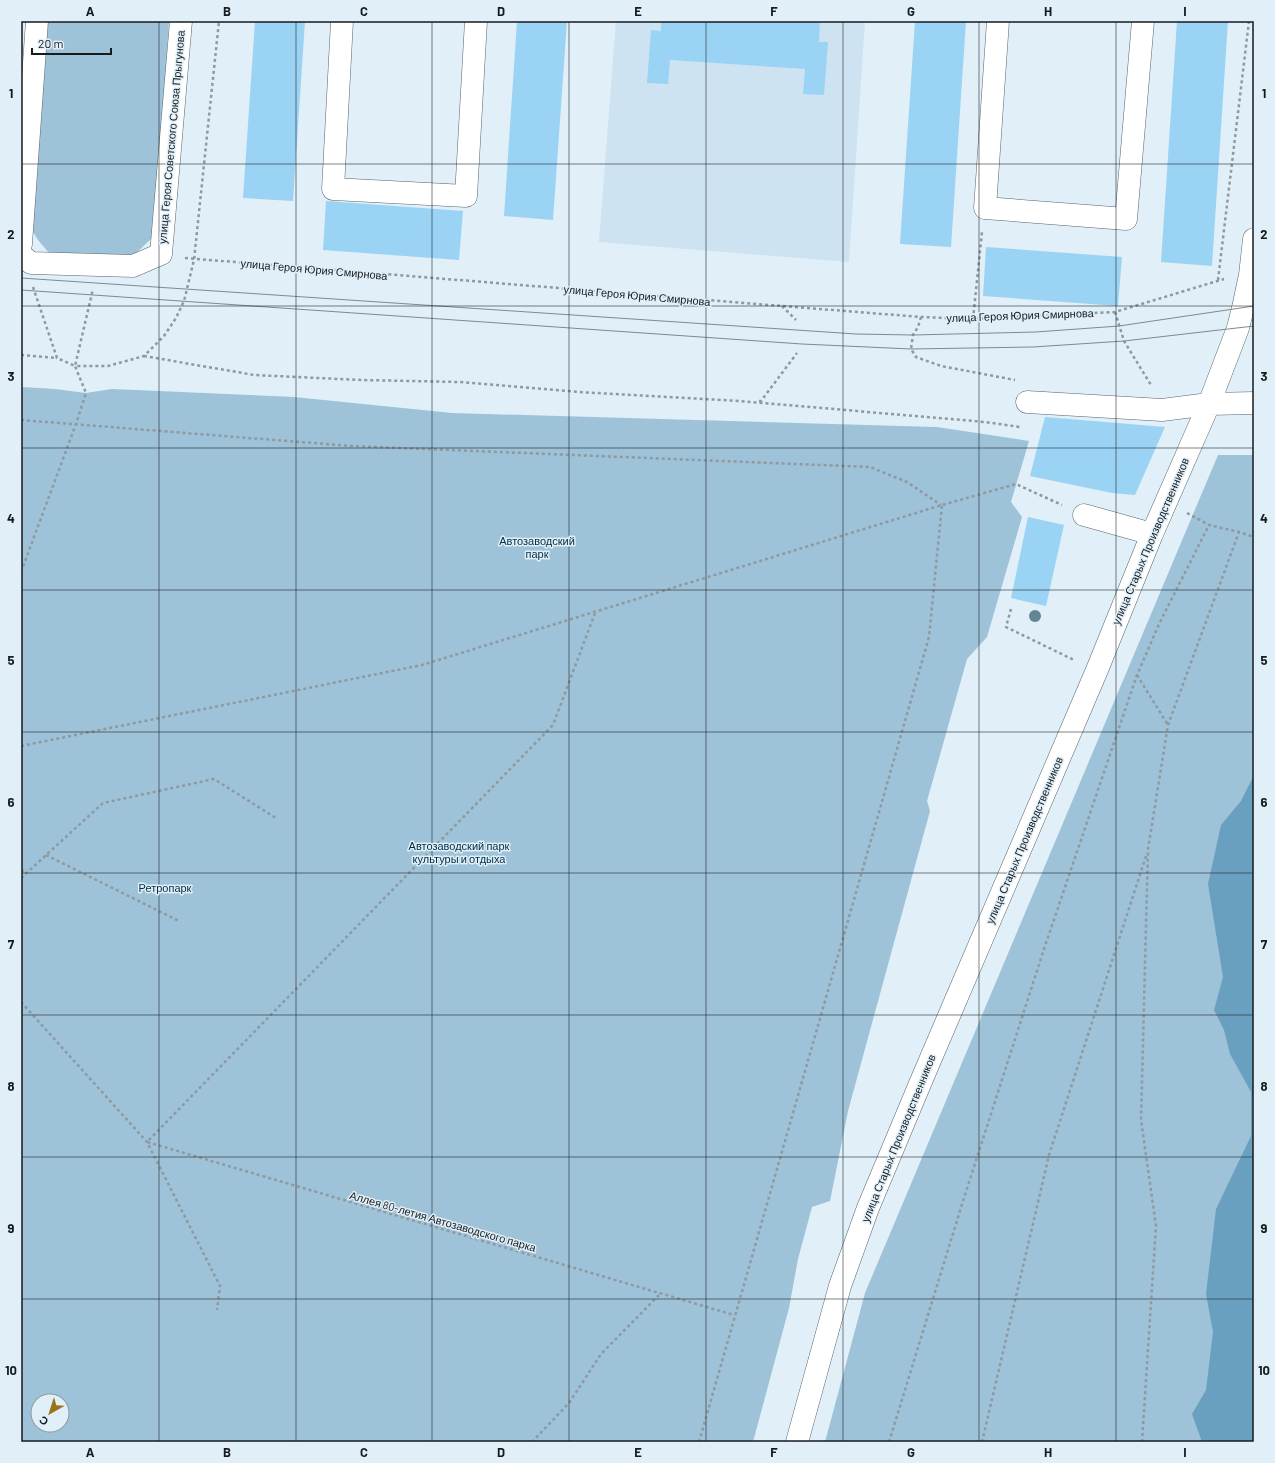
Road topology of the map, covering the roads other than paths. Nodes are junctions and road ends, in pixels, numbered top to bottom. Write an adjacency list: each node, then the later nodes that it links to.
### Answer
1 (37, 21): 8 (street)
2 (181, 21): 9 (street, улица Героя Советского Союза Прыгунова)
3 (342, 21): 4 (street)
4 (476, 21)
5 (998, 21): 6 (street)
6 (1143, 21)
7 (1254, 239): 10 (street, улица Старых Производственников)
8 (21, 244)
9 (26, 259)
10 (1252, 274): 13 (street, улица Старых Производственников)
11 (1027, 402): 13 (street)
12 (1254, 403): 13 (street)
13 (1209, 404): 15 (street, улица Старых Производственников)
14 (1084, 515): 15 (street)
15 (1152, 534): 16 (street, улица Старых Производственников)
16 (797, 1442)

